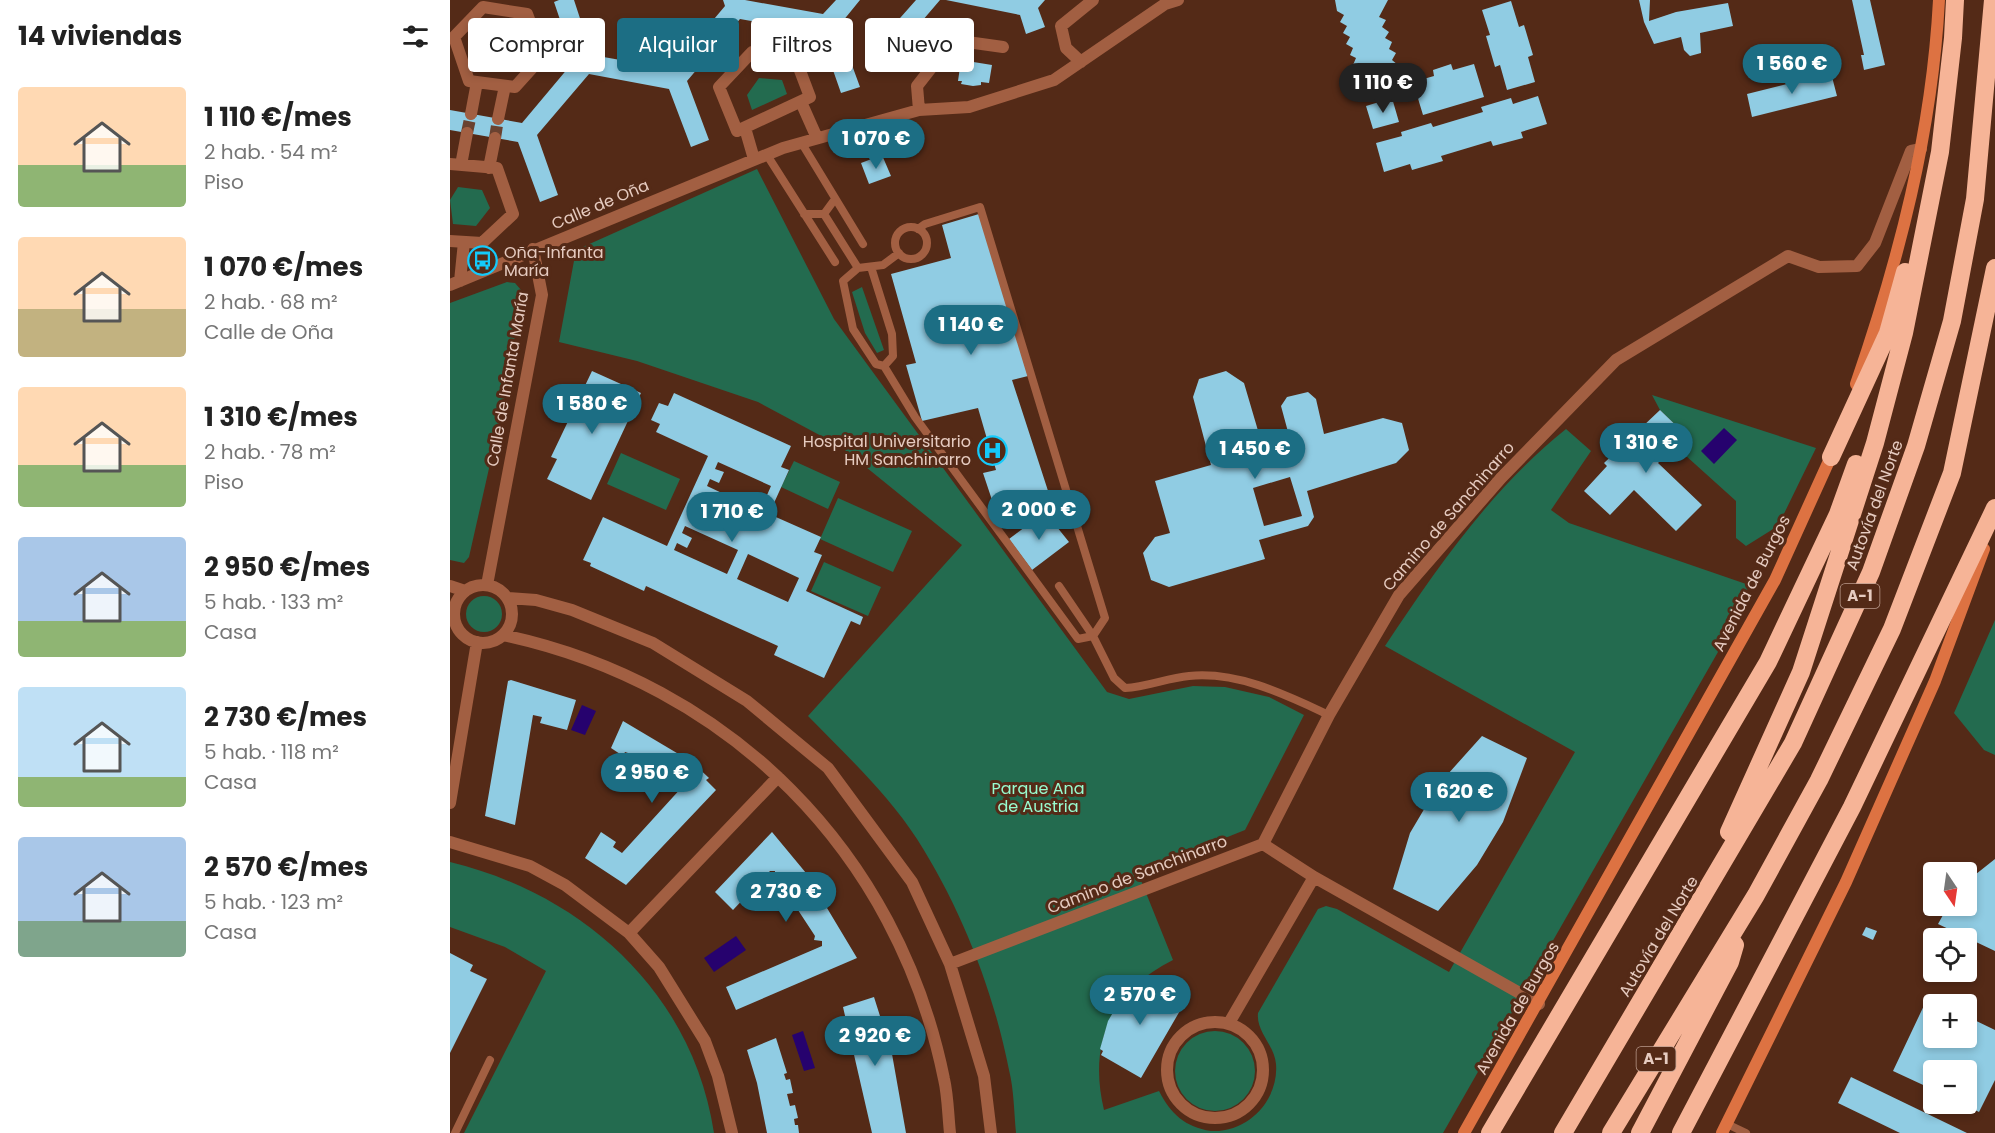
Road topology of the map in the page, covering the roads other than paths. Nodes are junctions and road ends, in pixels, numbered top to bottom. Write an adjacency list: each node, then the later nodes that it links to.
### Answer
1 (1093, 0): 7 (street)
2 (1178, 0): 7 (street, Calle de Oña)
3 (1939, 0): 19 (street, Avenida de Burgos)
4 (1955, 0): 20 (highway)
5 (1993, 0): 61 (highway, Autovía del Norte / A-1)
6 (1003, 47): 11 (street)
7 (1081, 62): 11 (street, Calle de Oña)
8 (477, 82): 9 (street); 9 (street); 12 (street)
9 (505, 86): 13 (street)
10 (801, 102): 14 (street); 14 (street); 17 (street)
11 (920, 110): 17 (street, Calle de Oña)
12 (471, 114)
13 (498, 119)
14 (745, 128): 22 (street)
15 (467, 133): 23 (street)
16 (495, 138): 24 (street)
17 (817, 138): 18 (street, Calle de Oña)
18 (801, 142): 21 (street, Calle de Oña); 25 (lane)
19 (1921, 149): 41 (street, Avenida de Burgos); 53 (street, Camino de Sanchinarro)
20 (1940, 152): 39 (highway); 41 (highway)
21 (767, 154): 22 (street, Calle de Oña); 26 (lane)
22 (754, 159): 32 (street, Calle de Oña)
23 (455, 165): 24 (street)
24 (489, 168): 30 (street)
25 (835, 199): 27 (lane); 31 (lane)
26 (804, 214): 27 (lane); 34 (lane)
27 (824, 214): 36 (lane)
28 (918, 229): 33 (lane); 33 (lane); 51 (lane)
29 (450, 241): 30 (street)
30 (464, 242): 38 (street, Calle de Oña)
31 (863, 244)
32 (533, 249): 38 (street, Calle de Oña); 44 (street, Calle de Infanta María)
33 (899, 253): 35 (lane)
34 (835, 262)
35 (871, 267): 36 (lane); 40 (lane)
36 (858, 268): 40 (lane)
37 (1995, 268): 59 (highway, A-1)
38 (455, 283)
39 (1904, 333): 61 (highway); 72 (highway)
40 (884, 366): 51 (lane)
41 (1831, 457): 63 (street, Avenida de Burgos)
42 (1995, 508): 76 (highway)
43 (1995, 518): 66 (street)
44 (487, 585): 47 (street); 48 (street)
45 (450, 586): 47 (street)
46 (1059, 586): 51 (lane)
47 (465, 591): 49 (street)
48 (508, 598): 50 (street); 62 (street)
49 (454, 629): 52 (street)
50 (503, 634): 52 (street); 54 (street)
51 (1092, 636): 53 (lane)
52 (477, 642): 55 (street)
53 (1329, 715): 57 (street, Camino de Sanchinarro)
54 (778, 777): 60 (street); 69 (street)
55 (450, 803)
56 (450, 842): 60 (street)
57 (1263, 844): 58 (street); 62 (street, Camino de Sanchinarro)
58 (1314, 877): 63 (street); 64 (street)
59 (1742, 921): 74 (highway, A-1); 75 (highway)
60 (629, 933): 68 (street)
61 (1676, 945): 73 (highway, Autovía del Norte / A-1)
62 (950, 964): 70 (street)
63 (1539, 1004): 71 (street, Avenida de Burgos)
64 (1229, 1023): 64 (street)
65 (490, 1060): 67 (lane)
66 (1724, 1128): 77 (lane)
67 (455, 1133)
68 (732, 1133)
69 (950, 1133)
70 (991, 1133)
71 (1464, 1133)
72 (1490, 1133)
73 (1563, 1133)
74 (1611, 1133)
75 (1640, 1133)
76 (1681, 1133)
77 (1746, 1133)

